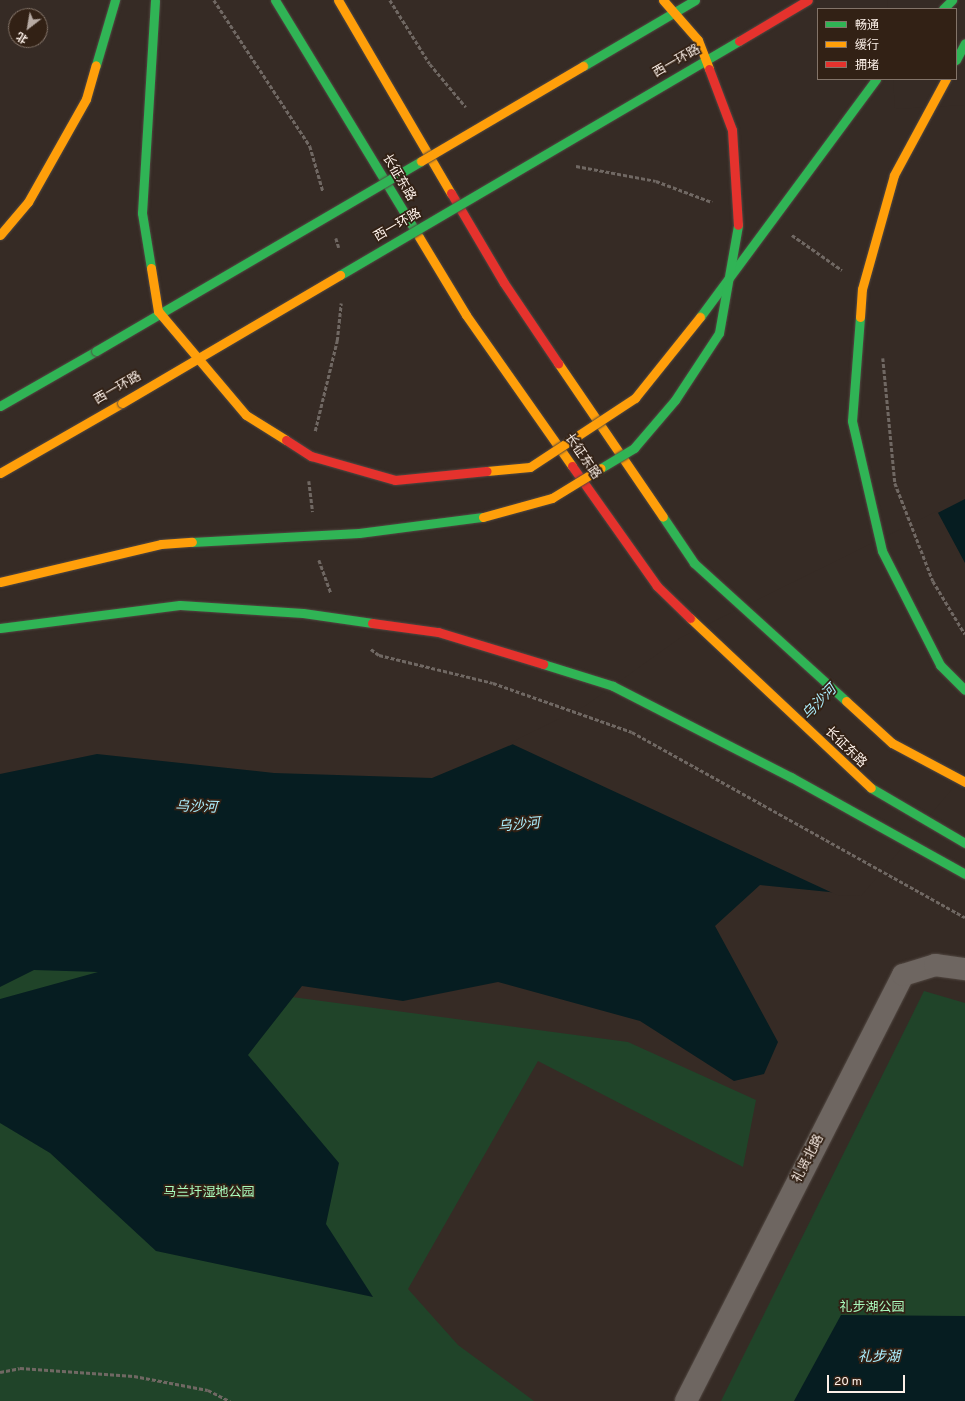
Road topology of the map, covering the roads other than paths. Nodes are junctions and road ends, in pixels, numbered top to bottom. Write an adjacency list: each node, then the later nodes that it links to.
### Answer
1 (114, 0): 14 (main road)
2 (155, 0): 12 (main road, bridge)
3 (275, 0): 21 (main road, 长征东路)
4 (338, 0): 20 (main road)
5 (663, 0): 17 (main road, bridge)
6 (695, 0): 15 (main road, bridge)
7 (808, 0): 16 (main road, 西一环路, bridge)
8 (952, 0): 9 (main road)
9 (944, 8)
10 (965, 43): 11 (main road)
11 (957, 58)
12 (875, 80)
13 (945, 80): 19 (main road, bridge)
14 (0, 235)
15 (0, 406)
16 (0, 473)
17 (0, 582)
18 (0, 628): 22 (main road, bridge)
19 (965, 690)
20 (965, 782)
21 (965, 843)
22 (965, 874)
23 (965, 970): 24 (street, 礼贤北路)
24 (686, 1401)

